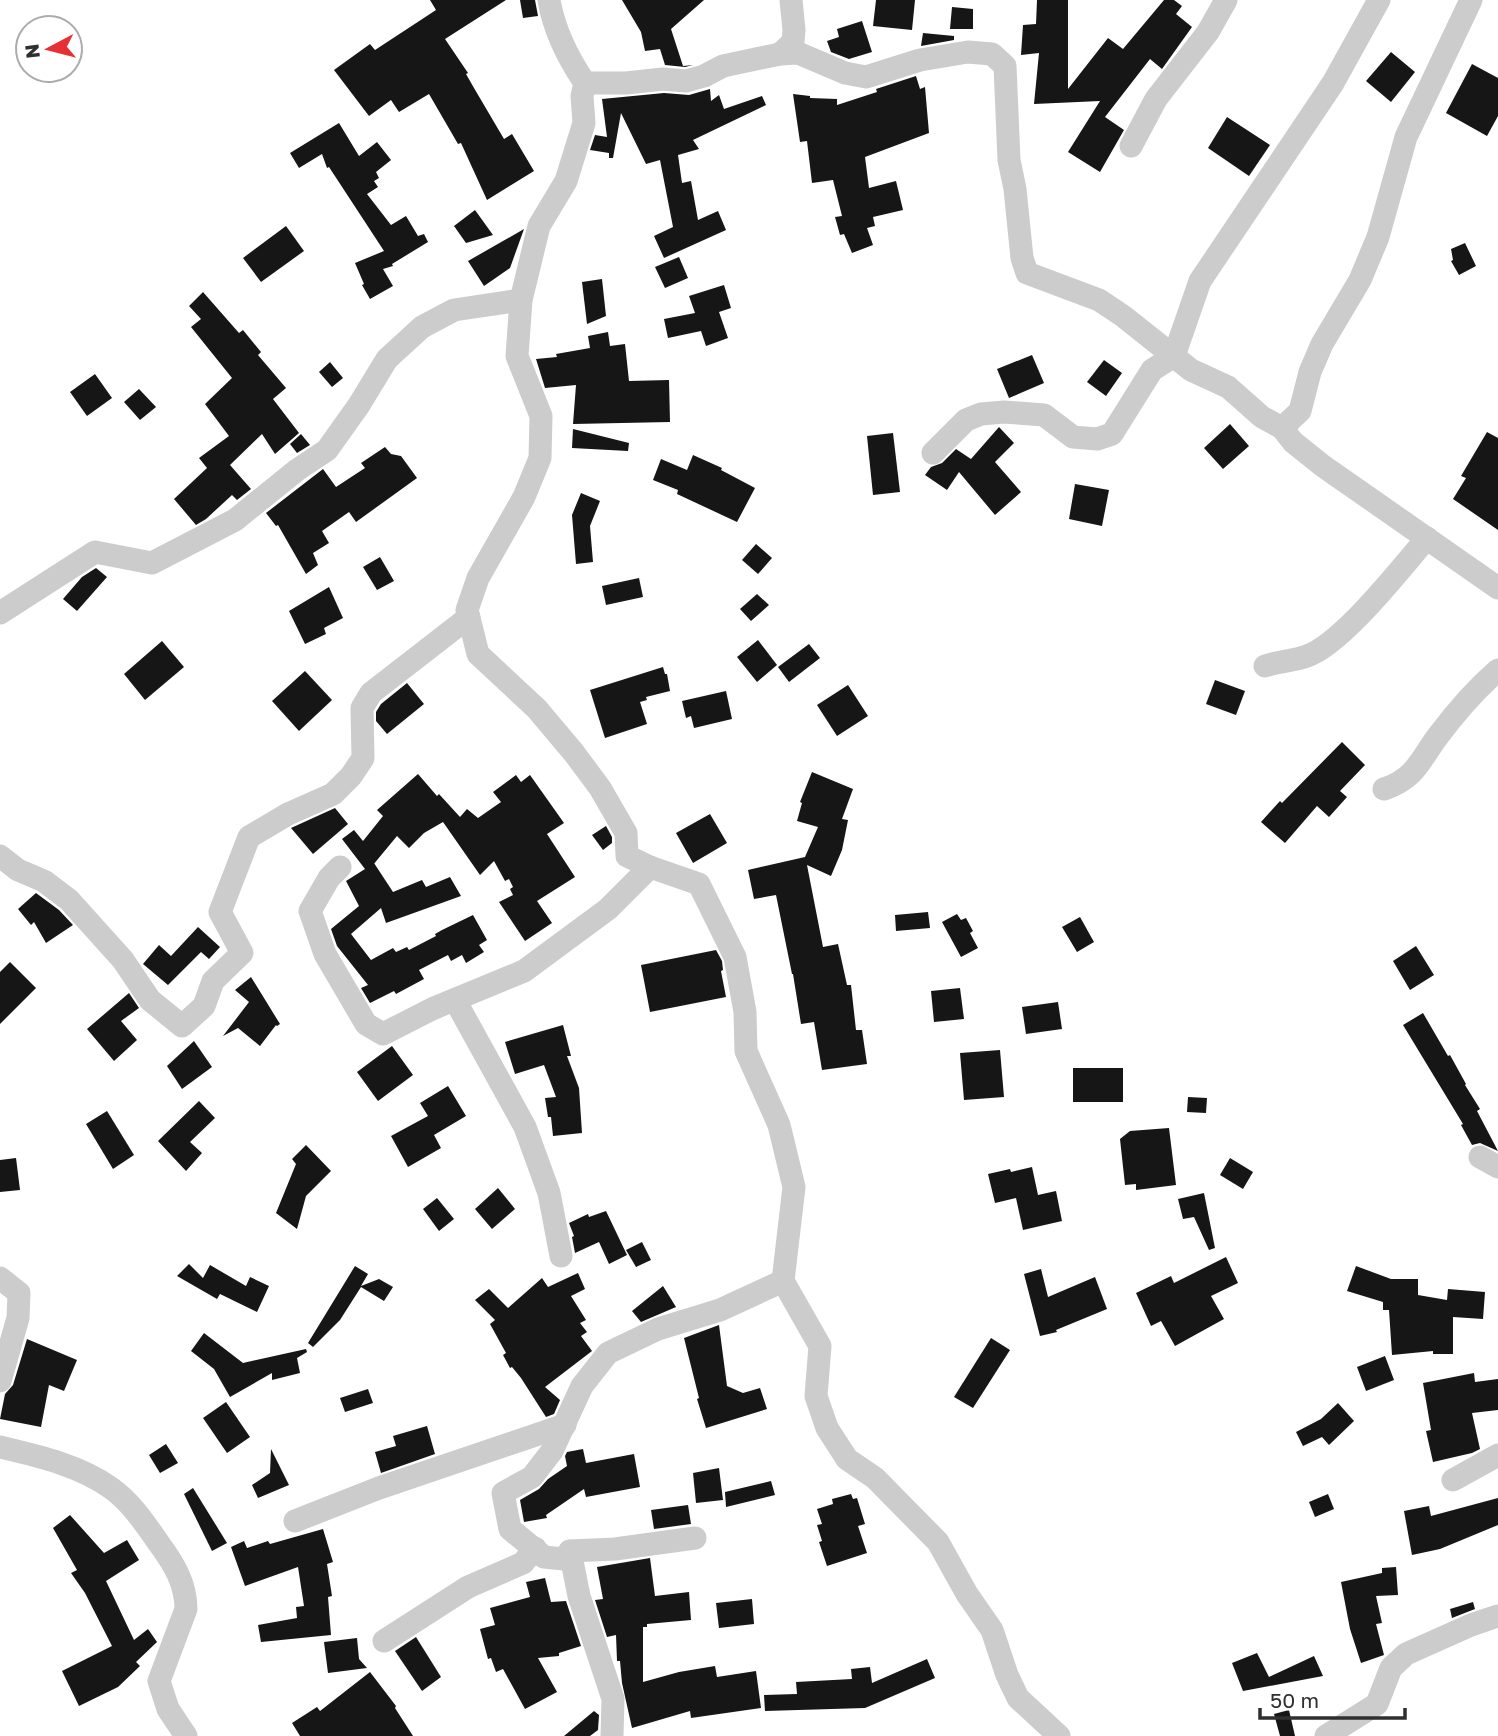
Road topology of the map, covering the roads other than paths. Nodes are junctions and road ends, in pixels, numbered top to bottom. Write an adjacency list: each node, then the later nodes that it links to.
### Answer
1 (549, 0): 7 (street)
2 (790, 0): 6 (street)
3 (1226, 0): 8 (street)
4 (1379, 0): 10 (street)
5 (1471, 0): 11 (street)
6 (780, 54): 7 (street); 10 (street)
7 (585, 83): 9 (street)
8 (1131, 146)
9 (521, 300): 15 (street); 16 (street)
10 (1174, 356): 11 (street); 12 (street)
11 (1282, 428): 13 (street)
12 (933, 453)
13 (1427, 538): 14 (street); 17 (street)
14 (1498, 588)
15 (0, 613)
16 (468, 617): 20 (street); 22 (street)
17 (1265, 666)
18 (1498, 670): 19 (street)
19 (1384, 789)
20 (0, 856)
21 (340, 867): 23 (street)
22 (650, 867): 23 (street); 26 (street)
23 (455, 1000): 24 (street)
24 (561, 1256)
25 (0, 1278): 27 (street)
26 (783, 1281): 28 (street); 40 (street)
27 (0, 1381)
28 (565, 1425): 32 (street); 34 (street)
29 (0, 1447): 38 (street)
30 (1498, 1455): 31 (street)
31 (1453, 1480)
32 (295, 1521)
33 (695, 1538): 35 (street)
34 (535, 1548): 35 (street); 37 (street)
35 (570, 1551): 39 (street)
36 (1498, 1616): 41 (street)
37 (384, 1641)
38 (186, 1736)
39 (612, 1736)
40 (1059, 1736)
41 (1326, 1736)

